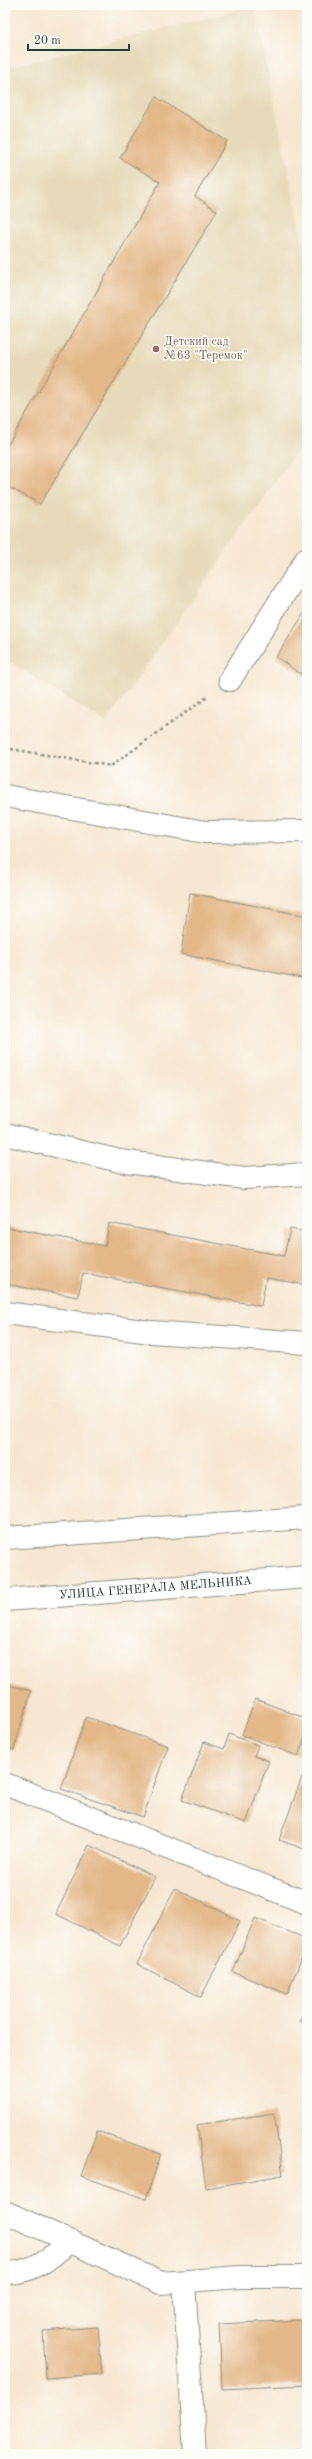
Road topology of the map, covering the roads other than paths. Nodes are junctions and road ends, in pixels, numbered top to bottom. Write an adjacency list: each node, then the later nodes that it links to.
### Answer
1 (307, 558): 2 (main road)
2 (230, 680)
3 (5, 796): 4 (main road)
4 (307, 831)
5 (5, 1134): 6 (main road)
6 (307, 1174)
7 (5, 1313): 8 (main road)
8 (307, 1343)
9 (307, 1518): 10 (main road)
10 (5, 1538)
11 (307, 1578): 12 (main road, УЛИЦА ГЕНЕРАЛА МЕЛЬНИКА)
12 (5, 1600)
13 (5, 1784): 14 (main road)
14 (307, 1903)
15 (5, 2212): 16 (main road)
16 (69, 2241): 17 (main road); 19 (main road)
17 (5, 2273)
18 (307, 2277): 19 (main road)
19 (184, 2282): 20 (main road)
20 (195, 2454)

